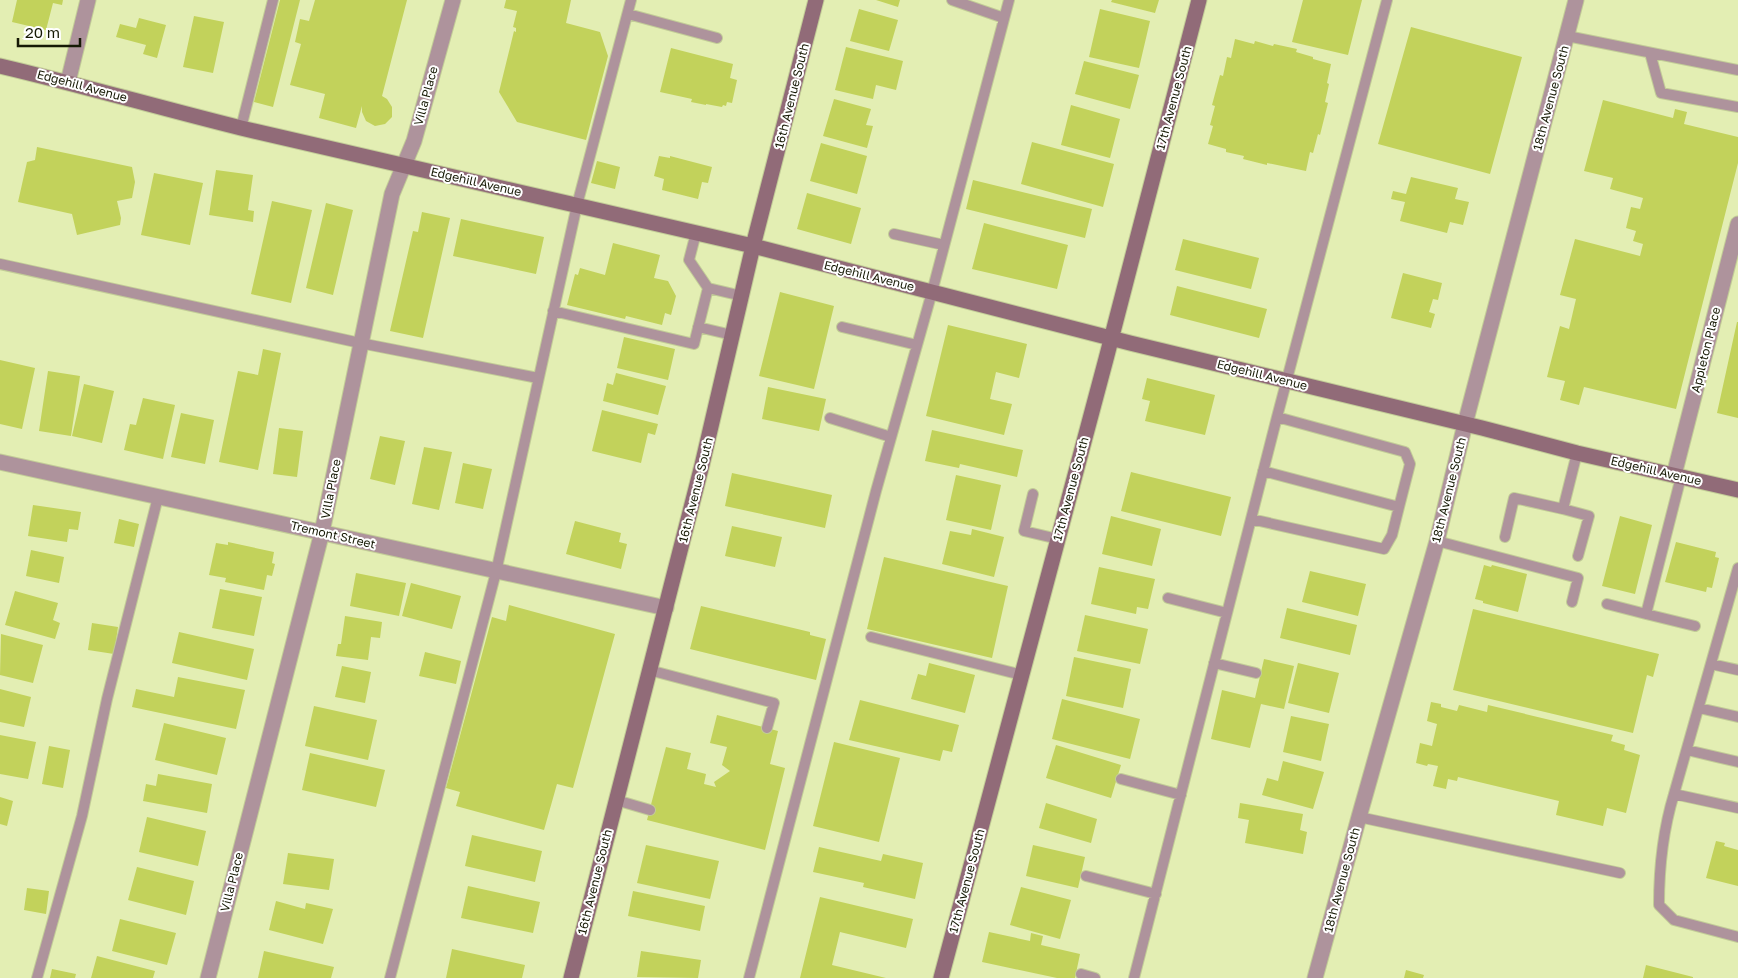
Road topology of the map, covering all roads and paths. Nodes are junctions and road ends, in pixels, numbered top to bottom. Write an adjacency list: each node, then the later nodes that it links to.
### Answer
1 (88, 0): 18 (street)
2 (273, 0): 20 (lane)
3 (453, 0): 21 (street, Villa Place)
4 (631, 0): 11 (lane)
5 (816, 0): 27 (main road, 16th Avenue South)
6 (952, 0): 12 (lane)
7 (1010, 0): 12 (lane)
8 (1199, 0): 37 (main road, 17th Avenue South)
9 (1387, 0): 41 (lane)
10 (1576, 0): 13 (street, 18th Avenue South)
11 (628, 14): 14 (lane); 22 (lane)
12 (1004, 18): 26 (lane)
13 (1567, 36): 15 (lane); 44 (street, 18th Avenue South)
14 (717, 38)
15 (1650, 52): 17 (lane); 19 (lane)
16 (0, 66): 18 (main road, Edgehill Avenue)
17 (1738, 70)
18 (68, 82): 20 (main road, Edgehill Avenue)
19 (1738, 107)
20 (241, 128): 21 (main road, Edgehill Avenue)
21 (404, 165): 22 (main road, Edgehill Avenue); 38 (street, Villa Place)
22 (577, 205): 24 (main road, Edgehill Avenue); 33 (lane)
23 (1738, 224): 29 (street, Appleton Place)
24 (696, 233): 27 (main road, Edgehill Avenue); 30 (lane)
25 (894, 234): 26 (lane)
26 (944, 245): 31 (lane)
27 (753, 246): 31 (main road, Edgehill Avenue); 32 (main road, 16th Avenue South)
28 (0, 264): 38 (lane)
29 (1733, 265): 49 (street, Appleton Place)
30 (708, 288): 32 (lane); 34 (lane)
31 (932, 292): 37 (main road, Edgehill Avenue); 39 (lane)
32 (742, 296): 36 (main road, 16th Avenue South)
33 (553, 311): 34 (lane); 40 (lane)
34 (698, 327): 36 (lane)
35 (842, 327): 39 (lane)
36 (732, 335): 66 (main road, 16th Avenue South)
37 (1111, 338): 41 (main road, Edgehill Avenue); 58 (main road, 17th Avenue South)
38 (360, 343): 40 (lane); 56 (street, Villa Place)
39 (917, 345): 45 (lane)
40 (538, 378): 62 (lane)
41 (1287, 381): 42 (lane); 44 (main road, Edgehill Avenue)
42 (1277, 417): 48 (lane); 53 (lane)
43 (830, 418): 45 (lane)
44 (1465, 424): 46 (main road, Edgehill Avenue); 59 (street, 18th Avenue South)
45 (891, 436): 98 (lane)
46 (1577, 453): 49 (main road, Edgehill Avenue); 54 (lane)
47 (0, 462): 52 (street, Tremont Street)
48 (1263, 471): 53 (lane); 55 (lane)
49 (1677, 476): 50 (main road, Edgehill Avenue); 68 (lane)
50 (1738, 490)
51 (1033, 494): 58 (lane)
52 (158, 497): 56 (street, Tremont Street); 94 (lane)
53 (1399, 507): 55 (lane)
54 (1563, 509): 57 (lane); 60 (lane)
55 (1251, 519): 67 (lane)
56 (322, 532): 62 (street, Tremont Street); 95 (street, Villa Place)
57 (1505, 537)
58 (1058, 539): 76 (main road, 17th Avenue South)
59 (1437, 541): 64 (lane); 88 (street, 18th Avenue South)
60 (1578, 556)
61 (1738, 568): 72 (lane)
62 (496, 572): 66 (street, Tremont Street); 96 (lane)
63 (1168, 598): 67 (lane)
64 (1572, 602)
65 (1608, 604): 68 (lane)
66 (666, 608): 73 (main road, 16th Avenue South)
67 (1227, 613): 71 (lane)
68 (1646, 614): 69 (lane)
69 (1695, 626)
70 (871, 637): 76 (lane)
71 (1214, 663): 75 (lane); 84 (lane)
72 (1711, 664): 74 (lane); 77 (lane)
73 (649, 670): 79 (lane); 85 (main road, 16th Avenue South)
74 (1738, 670)
75 (1256, 673)
76 (1022, 675): 99 (main road, 17th Avenue South)
77 (1699, 708): 78 (lane); 80 (lane)
78 (1738, 717)
79 (767, 728)
80 (1687, 750): 81 (lane); 83 (lane)
81 (1738, 762)
82 (1121, 779): 84 (lane)
83 (1674, 794): 86 (lane); 92 (lane)
84 (1181, 795): 91 (lane)
85 (616, 800): 87 (lane); 97 (main road, 16th Avenue South)
86 (1738, 808)
87 (650, 810)
88 (1358, 817): 89 (lane); 102 (street, 18th Avenue South)
89 (1620, 873)
90 (1086, 876): 91 (lane)
91 (1156, 894): 101 (lane)
92 (1738, 937)
93 (1081, 974): 100 (lane)
94 (37, 978)
95 (208, 978)
96 (390, 978)
97 (572, 978)
98 (749, 978)
99 (941, 978)
100 (1095, 978)
101 (1134, 978)
102 (1315, 978)

